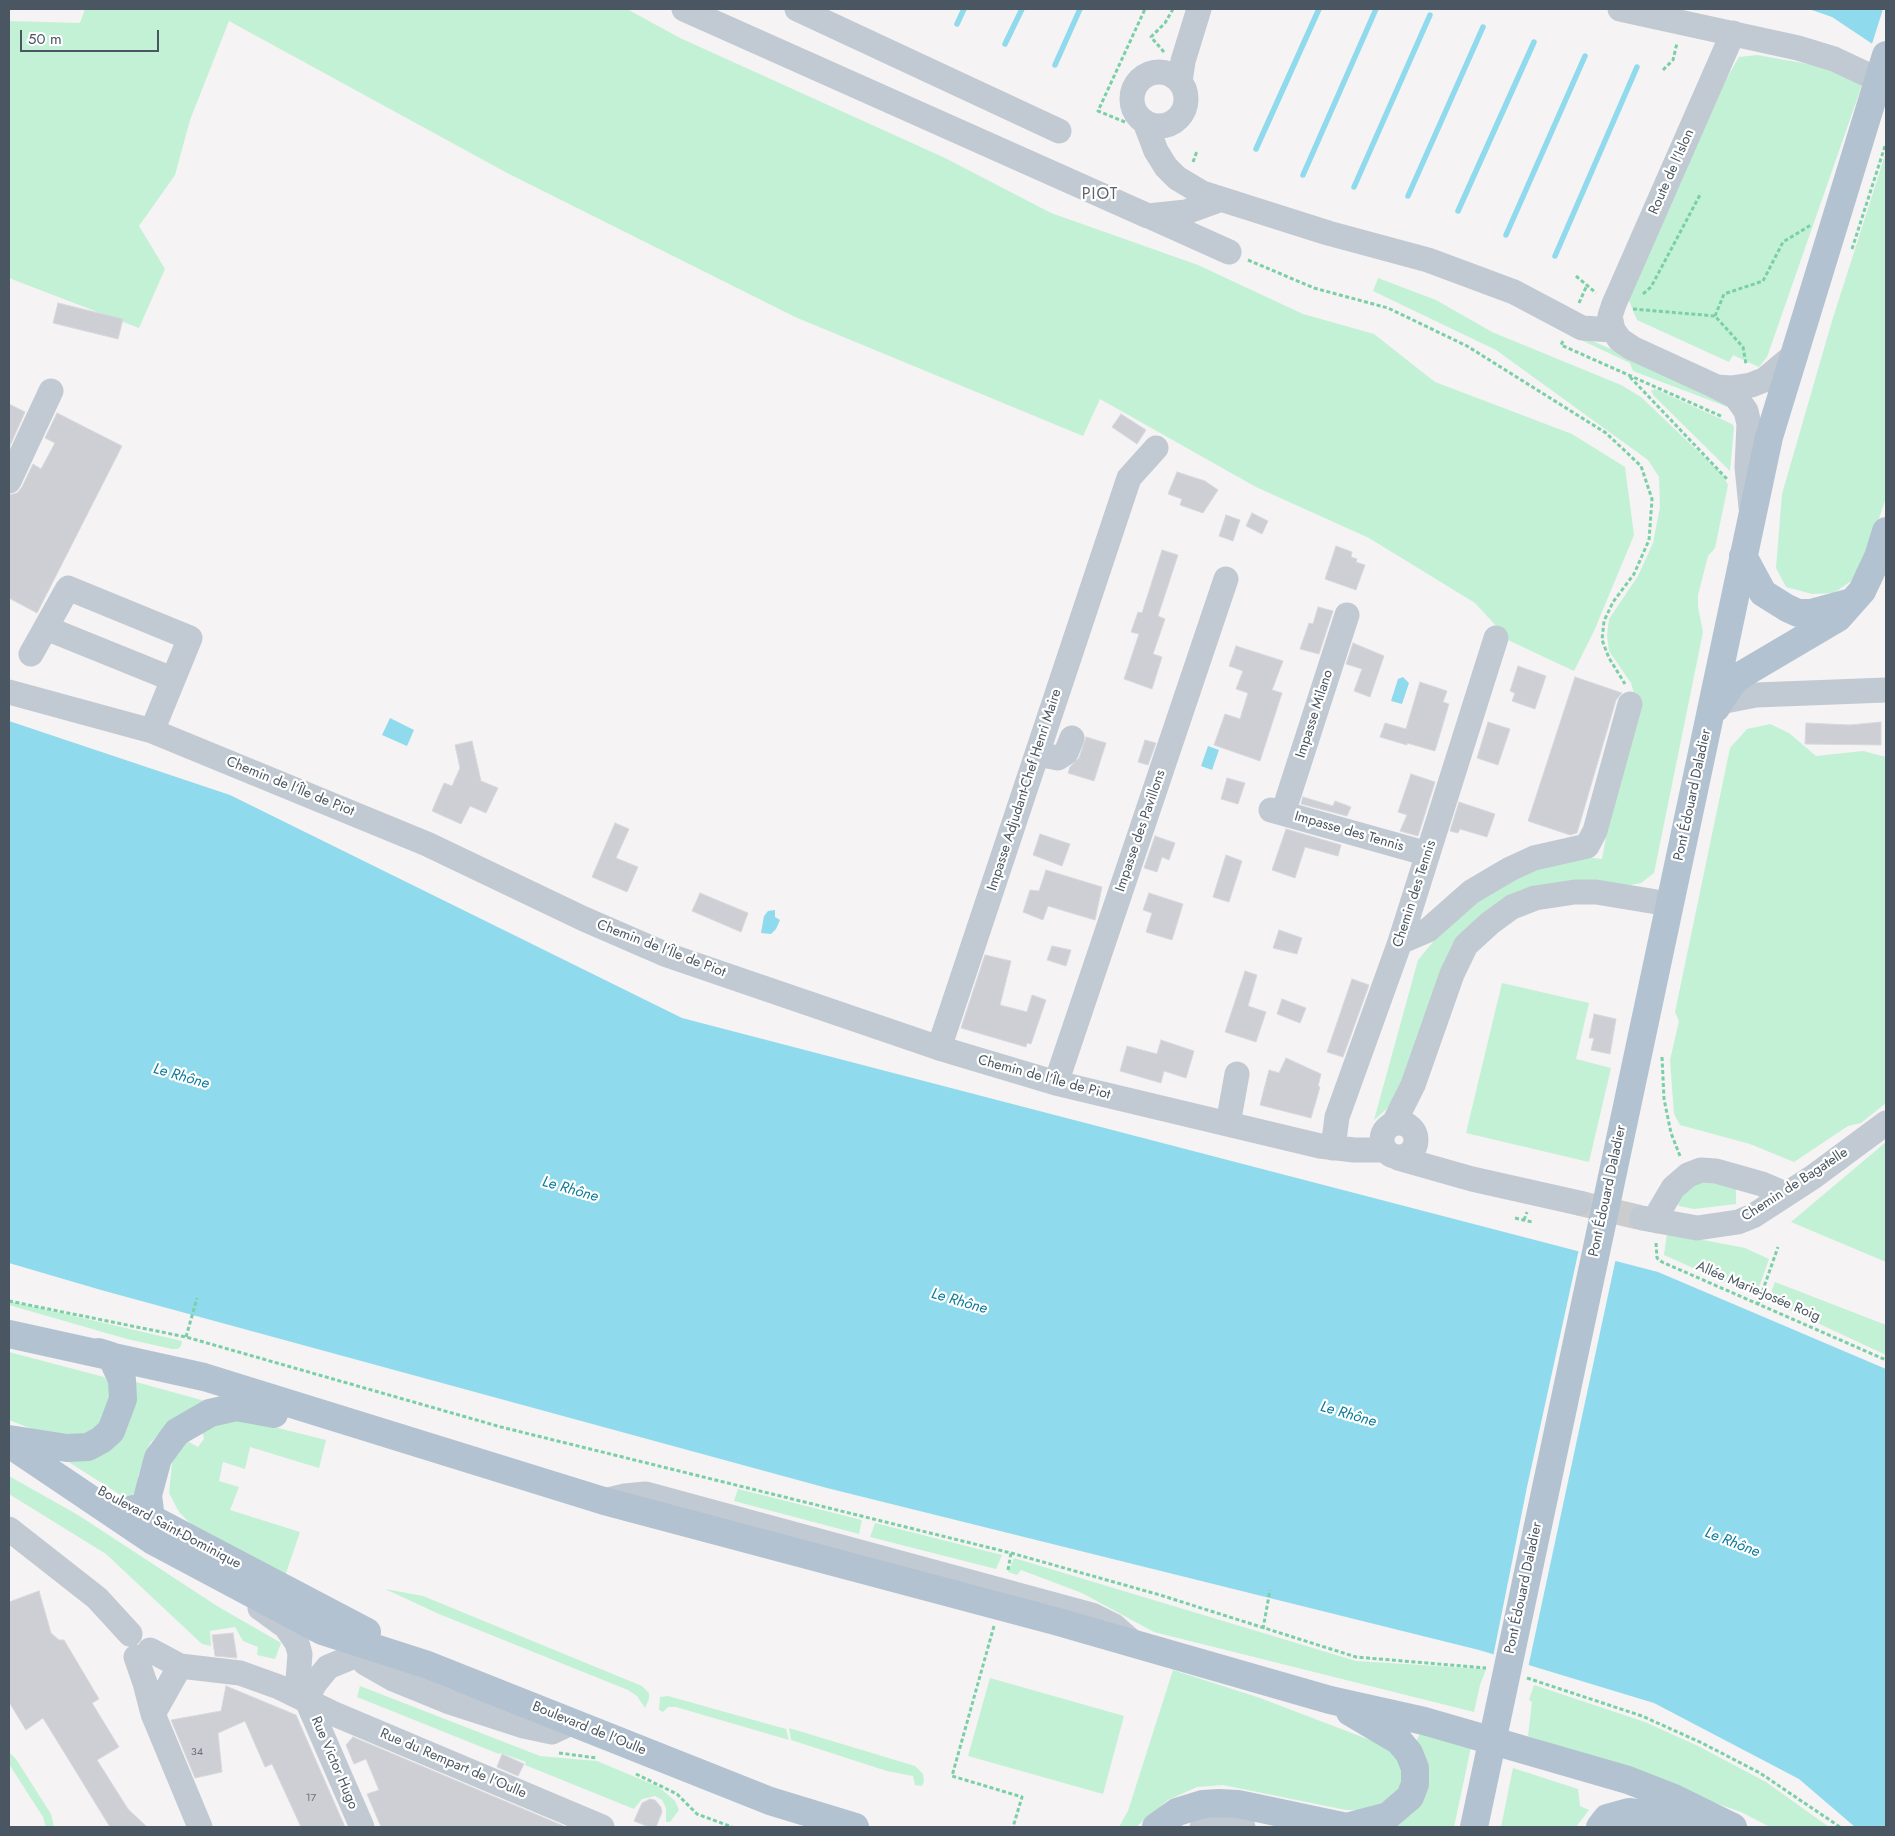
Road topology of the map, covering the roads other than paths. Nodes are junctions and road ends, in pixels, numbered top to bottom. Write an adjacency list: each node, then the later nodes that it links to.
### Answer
1 (684, 9): 13 (street)
2 (798, 9): 11 (street)
3 (1620, 9): 5 (street)
4 (1196, 18): 7 (street); 9 (street)
5 (1733, 33): 8 (street); 15 (street, Route de l'Islon)
6 (1886, 55): 16 (main road, Pont Édouard Daladier)
7 (1163, 63): 9 (street); 10 (street)
8 (1866, 74)
9 (1180, 82): 10 (street)
10 (1146, 122): 12 (street)
11 (1059, 131)
12 (1219, 200): 13 (street); 15 (street)
13 (1148, 216): 14 (street)
14 (1229, 252)
15 (1613, 330): 17 (street)
16 (1794, 355): 17 (street); 21 (main road, Pont Édouard Daladier)
17 (1717, 386): 21 (street)
18 (51, 391): 20 (street)
19 (1156, 448): 37 (street, Impasse Adjudant-Chef Henri Maire)
20 (9, 481)
21 (1752, 517): 23 (main road, Pont Édouard Daladier)
22 (1886, 531): 25 (main road)
23 (1744, 556): 25 (main road); 34 (main road, Pont Édouard Daladier)
24 (1226, 579): 44 (street, Impasse des Pavillons)
25 (1854, 601): 34 (main road)
26 (1347, 615): 38 (street, Impasse Milano)
27 (46, 628): 29 (street); 30 (street); 30 (street)
28 (1496, 638): 39 (street, Chemin des Tennis)
29 (31, 654)
30 (172, 679): 35 (street)
31 (1886, 690): 34 (street)
32 (9, 692): 35 (street, Chemin de l'Île de Piot)
33 (1630, 704): 41 (street)
34 (1715, 710): 40 (main road, Pont Édouard Daladier)
35 (152, 731): 42 (street, Chemin de l'Île de Piot)
36 (1072, 738): 37 (street)
37 (1037, 754): 42 (street, Impasse Adjudant-Chef Henri Maire)
38 (1277, 811): 39 (street, Impasse des Tennis)
39 (1428, 854): 41 (street, Chemin des Tennis)
40 (1669, 904): 47 (street); 80 (main road, Pont Édouard Daladier)
41 (1400, 942): 48 (street, Chemin des Tennis)
42 (939, 1048): 44 (street, Chemin de l'Île de Piot)
43 (1237, 1074): 46 (street)
44 (1056, 1083): 46 (street, Chemin de l'Île de Piot)
45 (1886, 1123): 50 (street, Chemin de Bagatelle)
46 (1228, 1124): 48 (street, Chemin de l'Île de Piot)
47 (1399, 1139): 48 (street, Chemin de l'Île de Piot); 51 (street, Chemin de l'Île de Piot)
48 (1333, 1148)
49 (1731, 1176): 50 (street); 52 (street); 52 (street, Chemin de Bagatelle)
50 (1785, 1194): 52 (street, Chemin de Bagatelle)
51 (1579, 1203)
52 (1753, 1216)
53 (9, 1323): 55 (main road)
54 (9, 1334): 55 (main road)
55 (111, 1356): 56 (main road); 57 (main road)
56 (388, 1434): 58 (main road); 68 (main road)
57 (9, 1442): 59 (main road, Boulevard Saint-Dominique); 61 (main road, Boulevard Saint-Dominique)
58 (152, 1475): 59 (main road); 61 (main road)
59 (151, 1519): 61 (main road)
60 (11, 1534): 63 (street)
61 (205, 1562): 62 (main road, Boulevard Saint-Dominique); 62 (main road, Boulevard Saint-Dominique); 64 (street, Boulevard Saint-Dominique)
62 (346, 1637): 66 (main road); 66 (main road, Boulevard de l'Oulle); 67 (street); 69 (street)
63 (139, 1647): 65 (street); 70 (street)
64 (300, 1654): 67 (street, Rue Victor Hugo)
65 (180, 1666): 67 (street, Rue du Rempart de l'Oulle); 70 (street)
66 (433, 1667): 69 (street); 71 (main road, Boulevard de l'Oulle)
67 (306, 1699): 74 (street, Rue Victor Hugo); 75 (street, Rue du Rempart de l'Oulle)
68 (1330, 1700): 79 (main road); 82 (main road)
69 (450, 1701): 71 (street)
70 (153, 1714): 73 (street)
71 (571, 1722): 76 (main road, Boulevard de l'Oulle)
72 (1188, 1821): 77 (main road); 78 (street); 79 (main road)
73 (200, 1827)
74 (362, 1827)
75 (602, 1827)
76 (855, 1827)
77 (1156, 1827)
78 (1243, 1827)
79 (1347, 1827)
80 (1474, 1827)
81 (1600, 1827): 82 (main road)
82 (1732, 1827)

